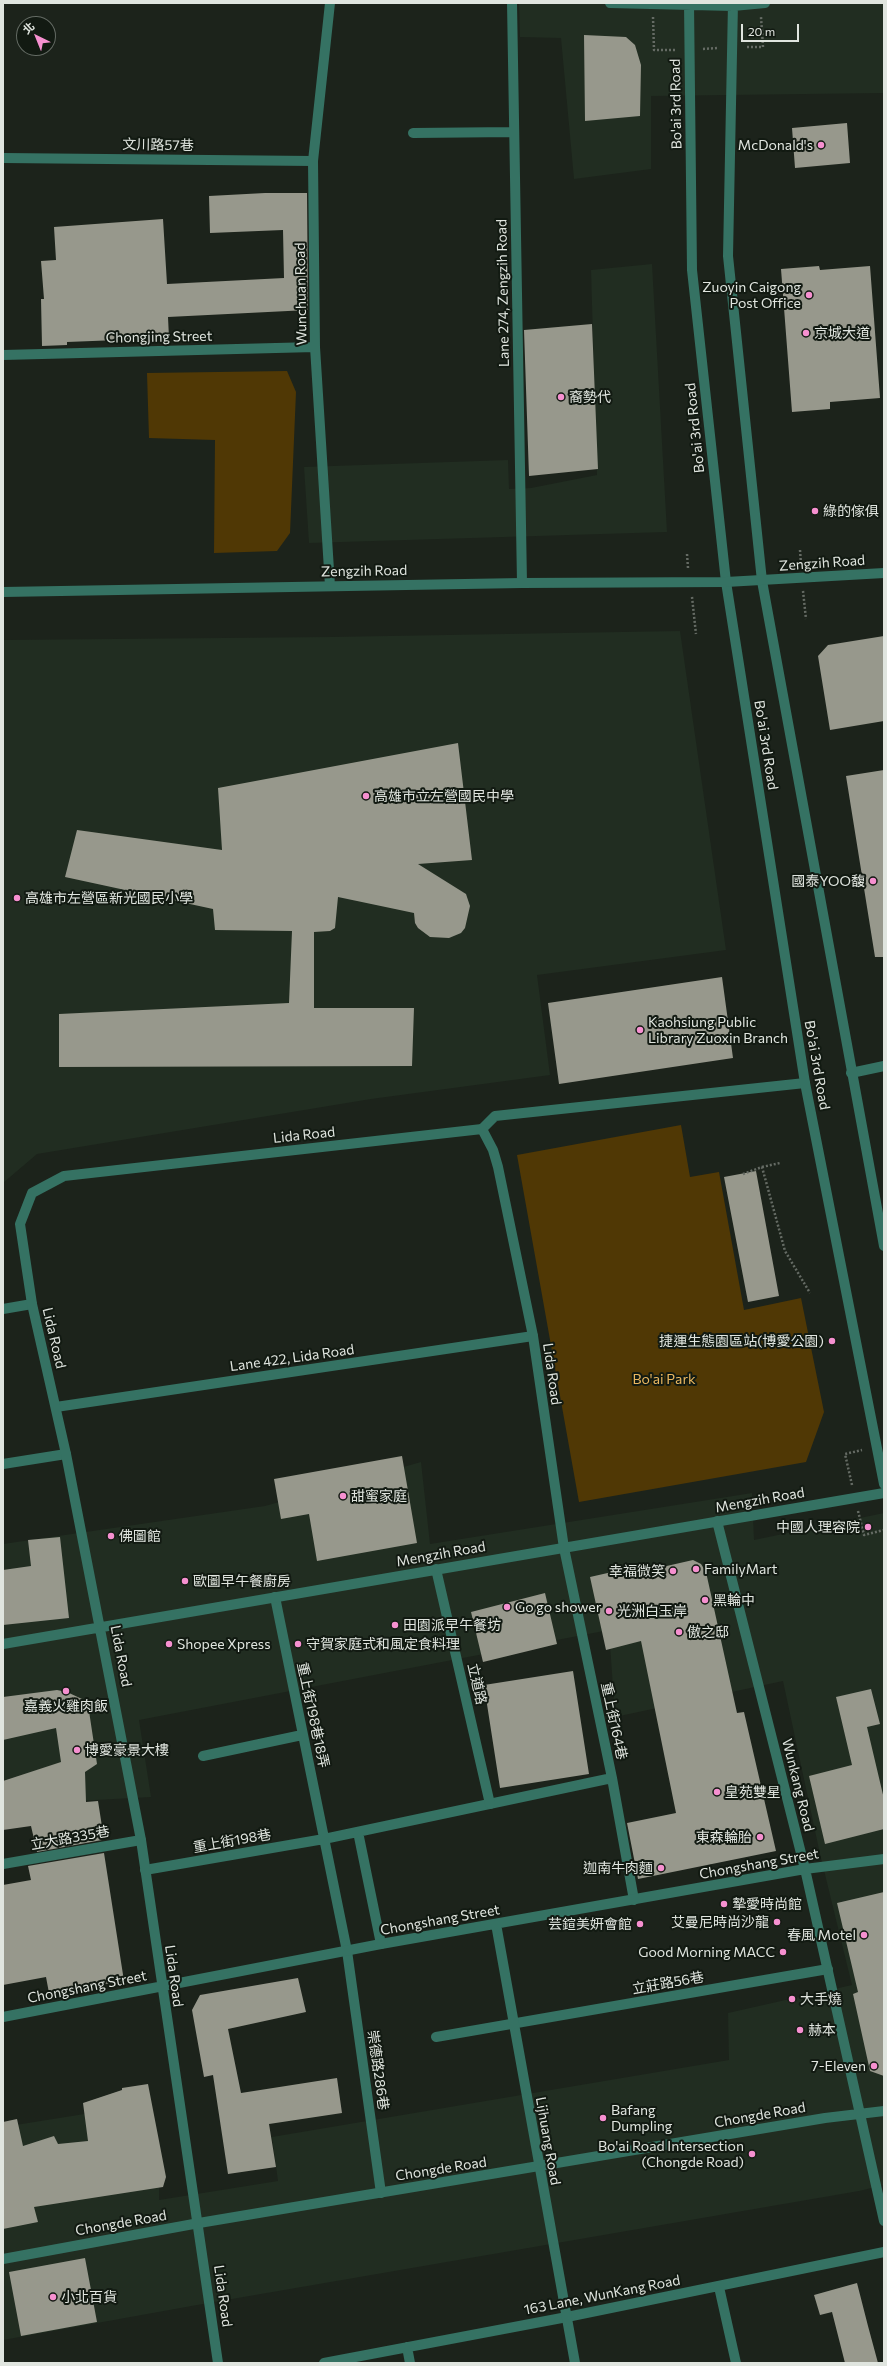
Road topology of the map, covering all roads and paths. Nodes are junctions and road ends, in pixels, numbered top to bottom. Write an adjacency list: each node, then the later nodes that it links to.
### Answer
1 (330, 3): 12 (street, Wunchuan Road)
2 (512, 3): 9 (street, Lane 274, Zengzih Road)
3 (610, 3): 4 (street)
4 (653, 3): 5 (street); 8 (path)
5 (689, 3): 7 (street); 17 (street, Bo'ai 3rd Road)
6 (765, 3): 7 (street)
7 (733, 4): 16 (street, Bo'ai 3rd Road)
8 (654, 50)
9 (514, 132): 10 (street); 18 (street, Lane 274, Zengzih Road)
10 (413, 133)
11 (3, 158): 12 (street, 文川路57巷)
12 (313, 161): 13 (street, Wunchuan Road)
13 (315, 347): 14 (street, Chongjing Street); 19 (street, Wunchuan Road)
14 (3, 355)
15 (884, 573): 16 (street, Zengzih Road)
16 (762, 581): 17 (street, Zengzih Road); 22 (street, Bo'ai 3rd Road)
17 (726, 582): 18 (street, Zengzih Road); 23 (street, Bo'ai 3rd Road)
18 (522, 583): 19 (street, Zengzih Road)
19 (330, 586): 20 (street, Zengzih Road)
20 (3, 592)
21 (884, 1066): 22 (street)
22 (851, 1073): 28 (street, Bo'ai 3rd Road)
23 (805, 1083): 24 (street); 36 (street, Bo'ai 3rd Road)
24 (482, 1129): 30 (street, Lida Road); 32 (street, Lida Road)
25 (780, 1163): 26 (path)
26 (762, 1167): 27 (path); 29 (path)
27 (743, 1174)
28 (884, 1246)
29 (810, 1293)
30 (32, 1304): 31 (street); 33 (street, Lida Road)
31 (3, 1309)
32 (532, 1336): 33 (street, Lane 422, Lida Road); 41 (street, Lida Road)
33 (56, 1407): 34 (street, Lida Road)
34 (66, 1454): 35 (street); 44 (street, Lida Road)
35 (3, 1464)
36 (884, 1484)
37 (884, 1493): 38 (street, Mengzih Road)
38 (717, 1521): 41 (street, Mengzih Road); 55 (street, Wunkang Road)
39 (884, 1530): 40 (path)
40 (864, 1535)
41 (564, 1548): 42 (street, Mengzih Road); 48 (street, 重上街164巷)
42 (436, 1569): 43 (street, Mengzih Road); 49 (street, 立道路)
43 (275, 1597): 44 (street, Mengzih Road); 46 (street, 重上街198巷18弄)
44 (101, 1627): 45 (street, Mengzih Road); 52 (street, Lida Road)
45 (3, 1644)
46 (302, 1735): 47 (street); 51 (street, 重上街198巷18弄)
47 (204, 1756)
48 (612, 1778): 49 (street); 57 (street, 重上街164巷)
49 (490, 1804): 50 (street)
50 (358, 1832): 51 (street); 59 (street)
51 (324, 1839): 56 (street, 重上街198巷); 60 (street, 重上街198巷18弄)
52 (141, 1840): 54 (street, 立大路335巷); 56 (street, Lida Road)
53 (884, 1859): 55 (street, Chongshang Street)
54 (3, 1864)
55 (805, 1869): 57 (street, Chongshang Street); 61 (street, Wunkang Road)
56 (145, 1870): 62 (street, Lida Road)
57 (634, 1900): 58 (street, Chongshang Street)
58 (496, 1924): 59 (street, Chongshang Street); 64 (street, Lijhuang Road)
59 (381, 1944): 60 (street, Chongshang Street)
60 (347, 1951): 62 (street, Chongshang Street); 69 (street, 崇德路286巷)
61 (828, 1969): 64 (street, 立莊路56巷); 67 (street, Wunkang Road)
62 (162, 1988): 63 (street, Chongshang Street); 71 (street, Lida Road)
63 (3, 2017)
64 (512, 2025): 65 (street, 立莊路56巷); 68 (street, Lijhuang Road)
65 (436, 2037)
66 (884, 2111): 67 (street, Chongde Road)
67 (859, 2113): 68 (street, Chongde Road); 70 (street, Wunkang Road)
68 (538, 2167): 69 (street, Chongde Road); 75 (street, Lijhuang Road)
69 (381, 2193): 71 (street, Chongde Road)
70 (884, 2221)
71 (199, 2223): 73 (street, Chongde Road); 77 (street, Lida Road)
72 (884, 2252): 74 (street, 163 Lane, WunKang Road)
73 (3, 2258)
74 (719, 2287): 75 (street, 163 Lane, WunKang Road); 81 (street)
75 (567, 2317): 76 (street, 163 Lane, WunKang Road); 80 (street, Lijhuang Road)
76 (407, 2347): 78 (street, 163 Lane, WunKang Road); 79 (street)
77 (218, 2363)
78 (324, 2363)
79 (410, 2363)
80 (575, 2363)
81 (736, 2363)

